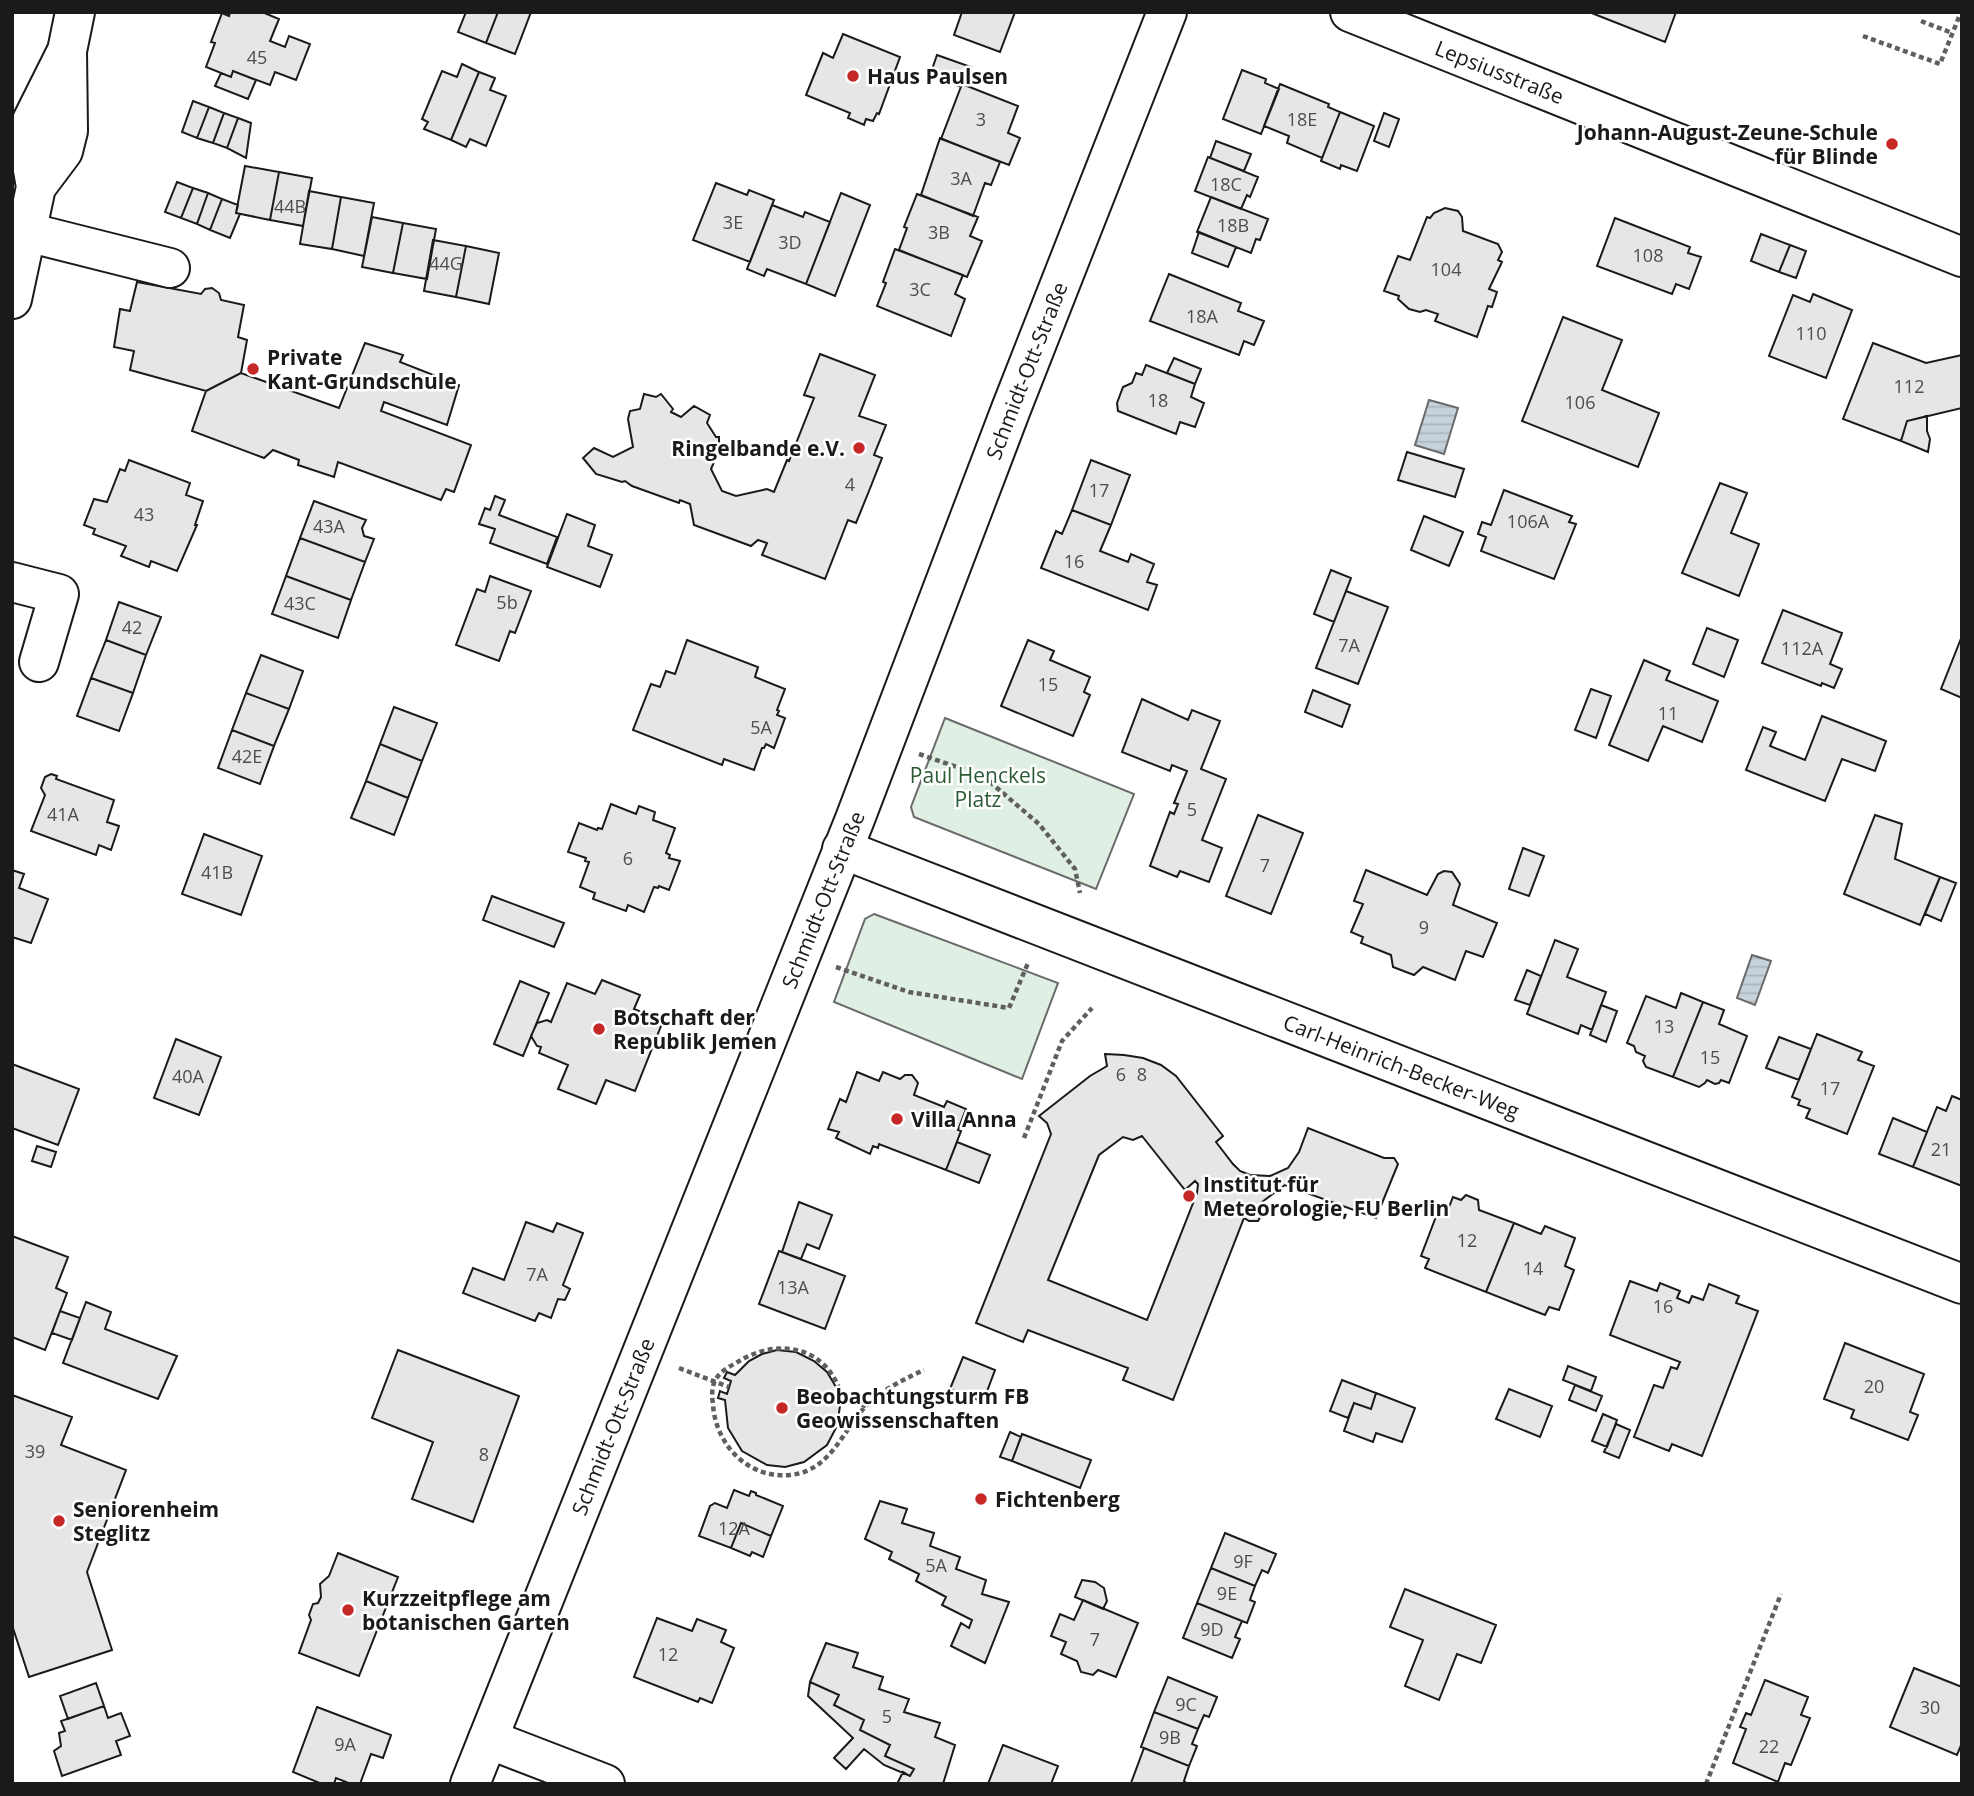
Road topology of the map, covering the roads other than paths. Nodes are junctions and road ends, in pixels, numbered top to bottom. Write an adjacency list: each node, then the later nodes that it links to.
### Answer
1 (75, 12): 4 (street)
2 (1167, 12): 11 (street, Schmidt-Ott-Straße)
3 (1350, 12): 6 (street, Lepsiusstraße)
4 (24, 185): 5 (street)
5 (27, 232): 7 (street); 8 (street)
6 (1962, 257)
7 (170, 268)
8 (12, 299)
9 (12, 582): 10 (street)
10 (39, 662)
11 (842, 849): 12 (street, Carl-Heinrich-Becker-Weg); 13 (street, Schmidt-Ott-Straße)
12 (1962, 1284)
13 (488, 1739): 14 (street, Schmidt-Ott-Straße); 15 (street)
14 (470, 1784)
15 (605, 1784)

